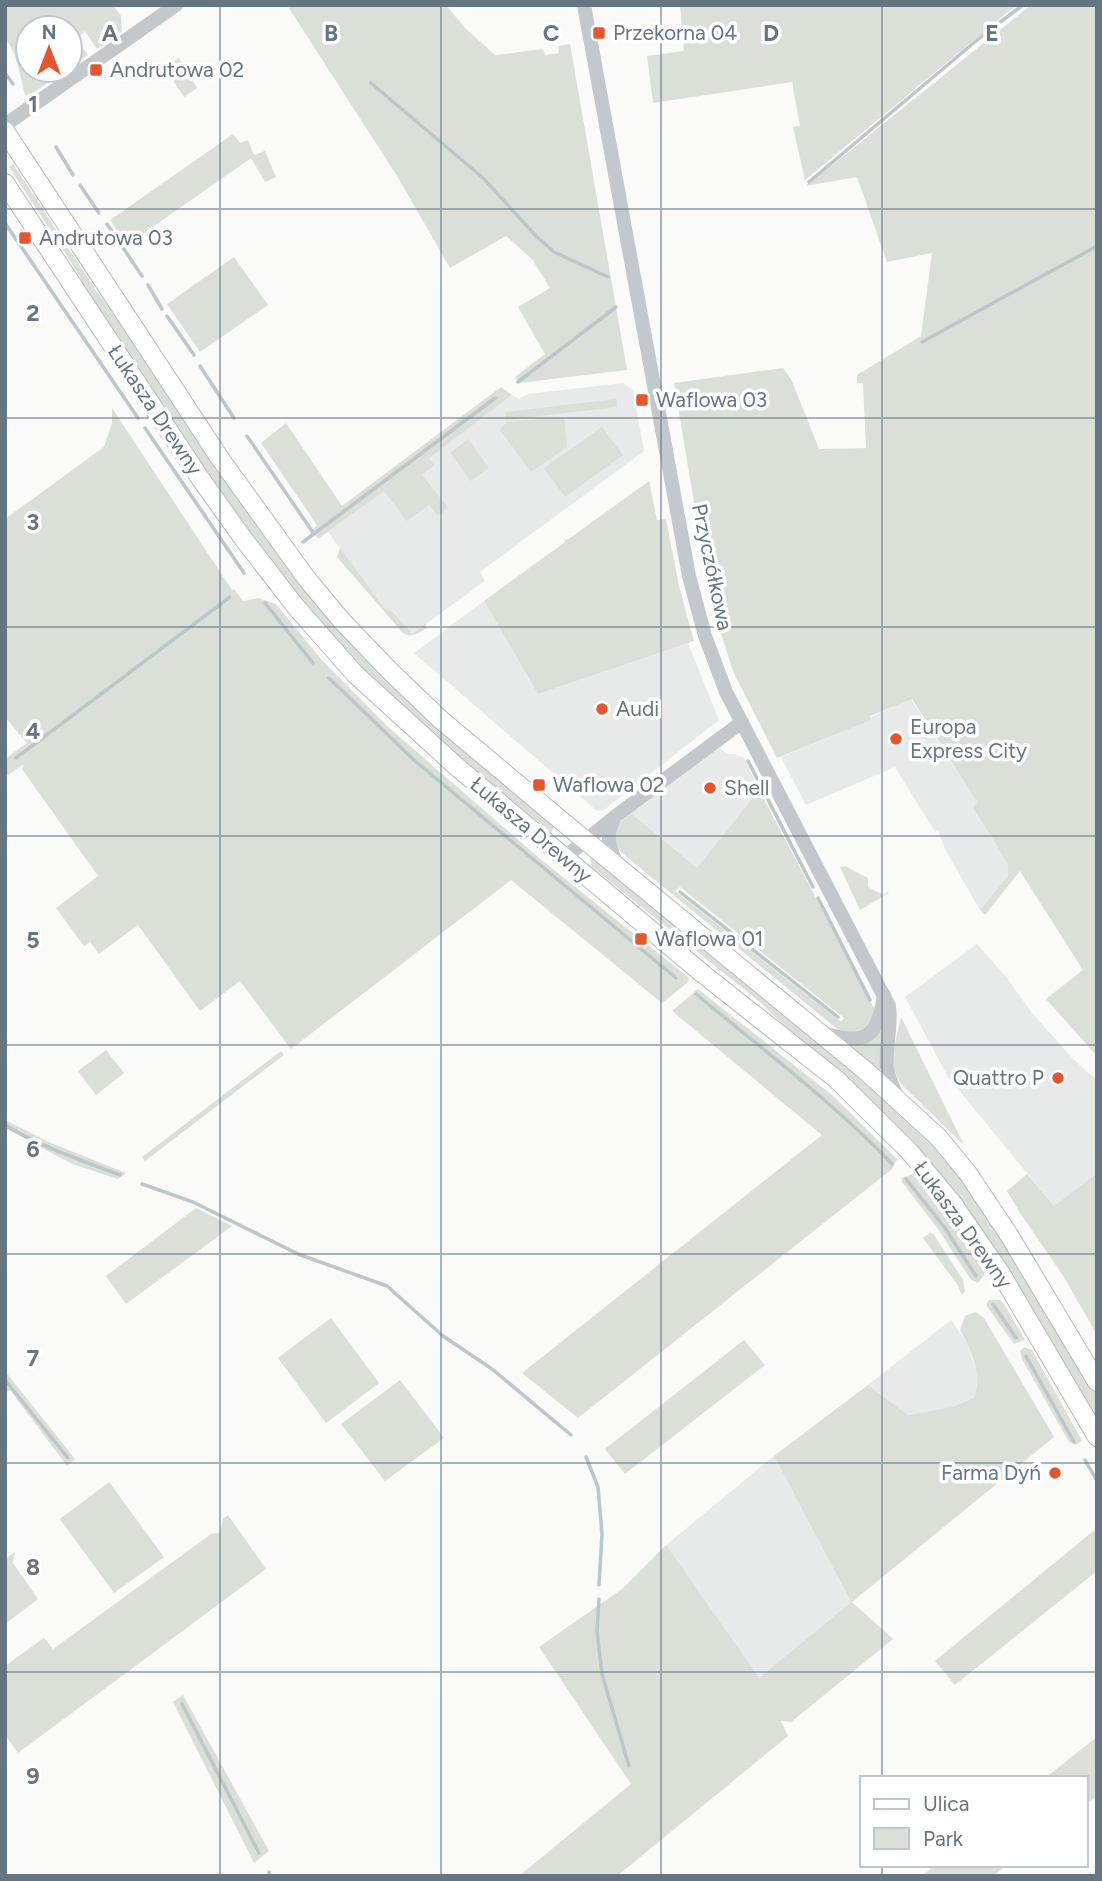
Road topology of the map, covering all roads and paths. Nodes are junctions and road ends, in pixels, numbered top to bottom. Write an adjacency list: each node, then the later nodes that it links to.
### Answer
1 (176, 5): 3 (street)
2 (584, 5): 6 (street, Przyczółkowa)
3 (5, 125)
4 (5, 131): 8 (main road, Łukasza Drewny)
5 (5, 183): 9 (main road, Łukasza Drewny)
6 (742, 722): 7 (street); 11 (street, Przyczółkowa)
7 (617, 815): 8 (street); 10 (street)
8 (586, 841): 9 (street); 10 (main road, Łukasza Drewny)
9 (564, 858): 15 (main road, Łukasza Drewny)
10 (618, 868): 12 (main road, Łukasza Drewny)
11 (884, 993): 12 (street); 13 (street, Przyczółkowa)
12 (819, 1032): 13 (main road, Łukasza Drewny)
13 (898, 1100): 14 (main road, Łukasza Drewny)
14 (1097, 1382)
15 (1097, 1437)

